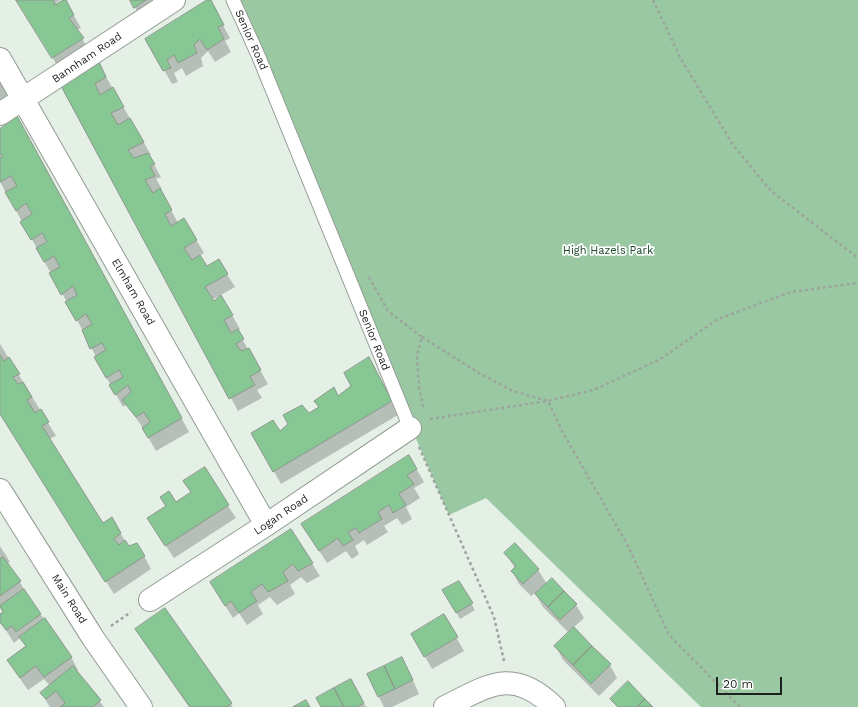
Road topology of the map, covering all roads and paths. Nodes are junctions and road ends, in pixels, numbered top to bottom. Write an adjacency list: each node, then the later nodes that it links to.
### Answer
1 (174, 0): 5 (street, Bannham Road)
2 (233, 0): 12 (lane, Senior Road)
3 (653, 0): 7 (path)
4 (0, 59): 5 (street, Elmham Road)
5 (24, 100): 6 (street, Bannham Road); 14 (street, Elmham Road)
6 (0, 114)
7 (858, 258)
8 (367, 273): 10 (path, Senior Road)
9 (858, 283): 11 (path)
10 (422, 337): 11 (path, Senior Road); 12 (path)
11 (548, 401): 12 (path); 21 (path)
12 (418, 424): 14 (street, Logan Road); 17 (path)
13 (0, 490): 16 (street, Main Road)
14 (266, 525): 15 (street, Logan Road)
15 (150, 600): 16 (path)
16 (93, 638): 18 (street, Main Road)
17 (508, 682): 19 (street); 20 (street)
18 (141, 707)
19 (445, 707)
20 (554, 707)
21 (740, 707)

